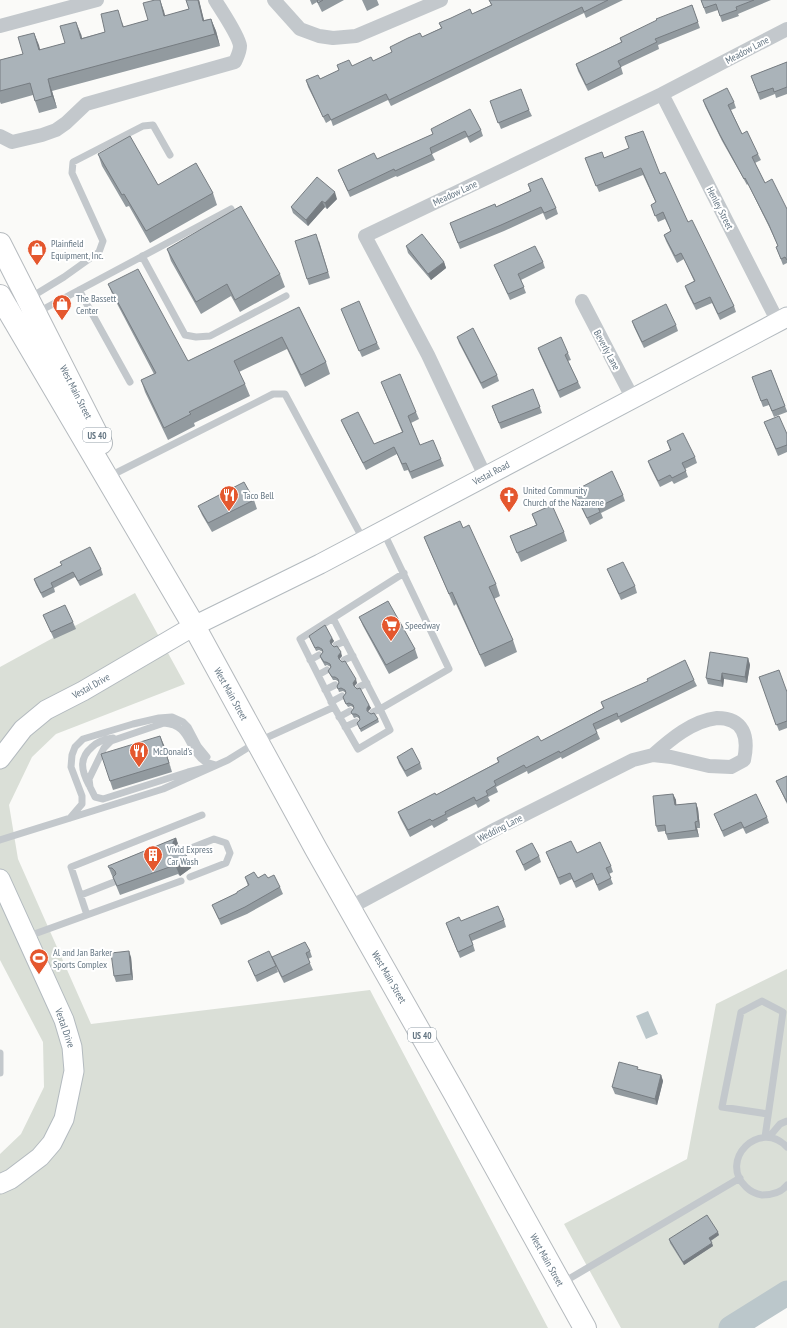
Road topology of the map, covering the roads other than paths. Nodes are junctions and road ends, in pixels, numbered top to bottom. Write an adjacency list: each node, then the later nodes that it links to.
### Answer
1 (97, 0): 5 (street)
2 (215, 0): 8 (street)
3 (274, 0): 4 (street)
4 (441, 0)
5 (0, 26)
6 (787, 29): 7 (street, Meadow Lane)
7 (662, 94): 18 (street, Henley Street); 22 (street, Meadow Lane)
8 (0, 136)
9 (170, 155): 17 (lane)
10 (231, 209): 12 (lane)
11 (0, 244): 17 (main road, West Main Street / US 40)
12 (142, 256): 13 (lane); 14 (lane)
13 (79, 290): 17 (lane); 19 (lane)
14 (286, 296)
15 (582, 301): 20 (street, Beverly Lane)
16 (4, 303): 17 (lane); 27 (main road, West Main Street / US 40)
17 (32, 306): 21 (main road, West Main Street / US 40)
18 (782, 320): 20 (street, Vestal Road)
19 (130, 382)
20 (633, 399): 22 (street, Vestal Road)
21 (116, 473): 24 (lane); 27 (main road, West Main Street / US 40)
22 (485, 476): 23 (street, Vestal Road)
23 (383, 531): 24 (street, Vestal Road); 25 (lane)
24 (364, 541): 27 (street, Vestal Road)
25 (404, 573): 26 (lane); 46 (lane)
26 (333, 618): 28 (lane); 32 (lane)
27 (194, 626): 52 (main road, West Main Street / US 40); 54 (street, Vestal Drive)
28 (345, 641): 29 (lane); 31 (lane)
29 (336, 645)
30 (319, 655): 32 (lane)
31 (353, 656): 33 (lane); 35 (lane)
32 (310, 660): 37 (lane)
33 (344, 660)
34 (327, 670): 37 (lane)
35 (360, 671): 36 (lane); 38 (lane)
36 (353, 675)
37 (318, 676): 41 (lane)
38 (367, 683): 40 (lane); 43 (lane)
39 (335, 685): 41 (lane)
40 (360, 687)
41 (326, 690): 45 (lane)
42 (342, 696): 45 (lane)
43 (374, 698): 44 (lane); 46 (lane)
44 (367, 702)
45 (332, 704): 48 (lane); 52 (lane)
46 (377, 710): 50 (lane)
47 (350, 711): 48 (lane)
48 (339, 717): 50 (lane)
49 (356, 722): 50 (lane)
50 (345, 727)
51 (121, 738): 55 (lane); 56 (lane); 56 (lane)
52 (257, 742): 55 (lane); 66 (main road, West Main Street / US 40)
53 (653, 755): 53 (street, Wedding Lane); 66 (street, Wedding Lane)
54 (0, 759)
55 (216, 765): 56 (lane); 58 (lane); 58 (lane)
56 (90, 787)
57 (202, 815): 65 (lane)
58 (70, 818): 59 (lane)
59 (0, 840)
60 (182, 852): 61 (lane)
61 (190, 877)
62 (0, 879): 68 (street, Vestal Drive)
63 (181, 881): 67 (lane)
64 (114, 882): 65 (lane)
65 (80, 895): 67 (lane)
66 (350, 908): 78 (main road, West Main Street / US 40)
67 (87, 915): 68 (lane)
68 (26, 937): 76 (street, Vestal Drive)
69 (0, 1053): 70 (lane)
70 (0, 1073)
71 (768, 1114): 71 (lane); 73 (lane)
72 (787, 1121): 73 (lane)
73 (767, 1137): 74 (lane); 75 (lane)
74 (787, 1147)
75 (740, 1178): 77 (lane); 78 (lane)
76 (0, 1184)
77 (787, 1185)
78 (560, 1284): 79 (main road, West Main Street / US 40)
79 (585, 1328)

